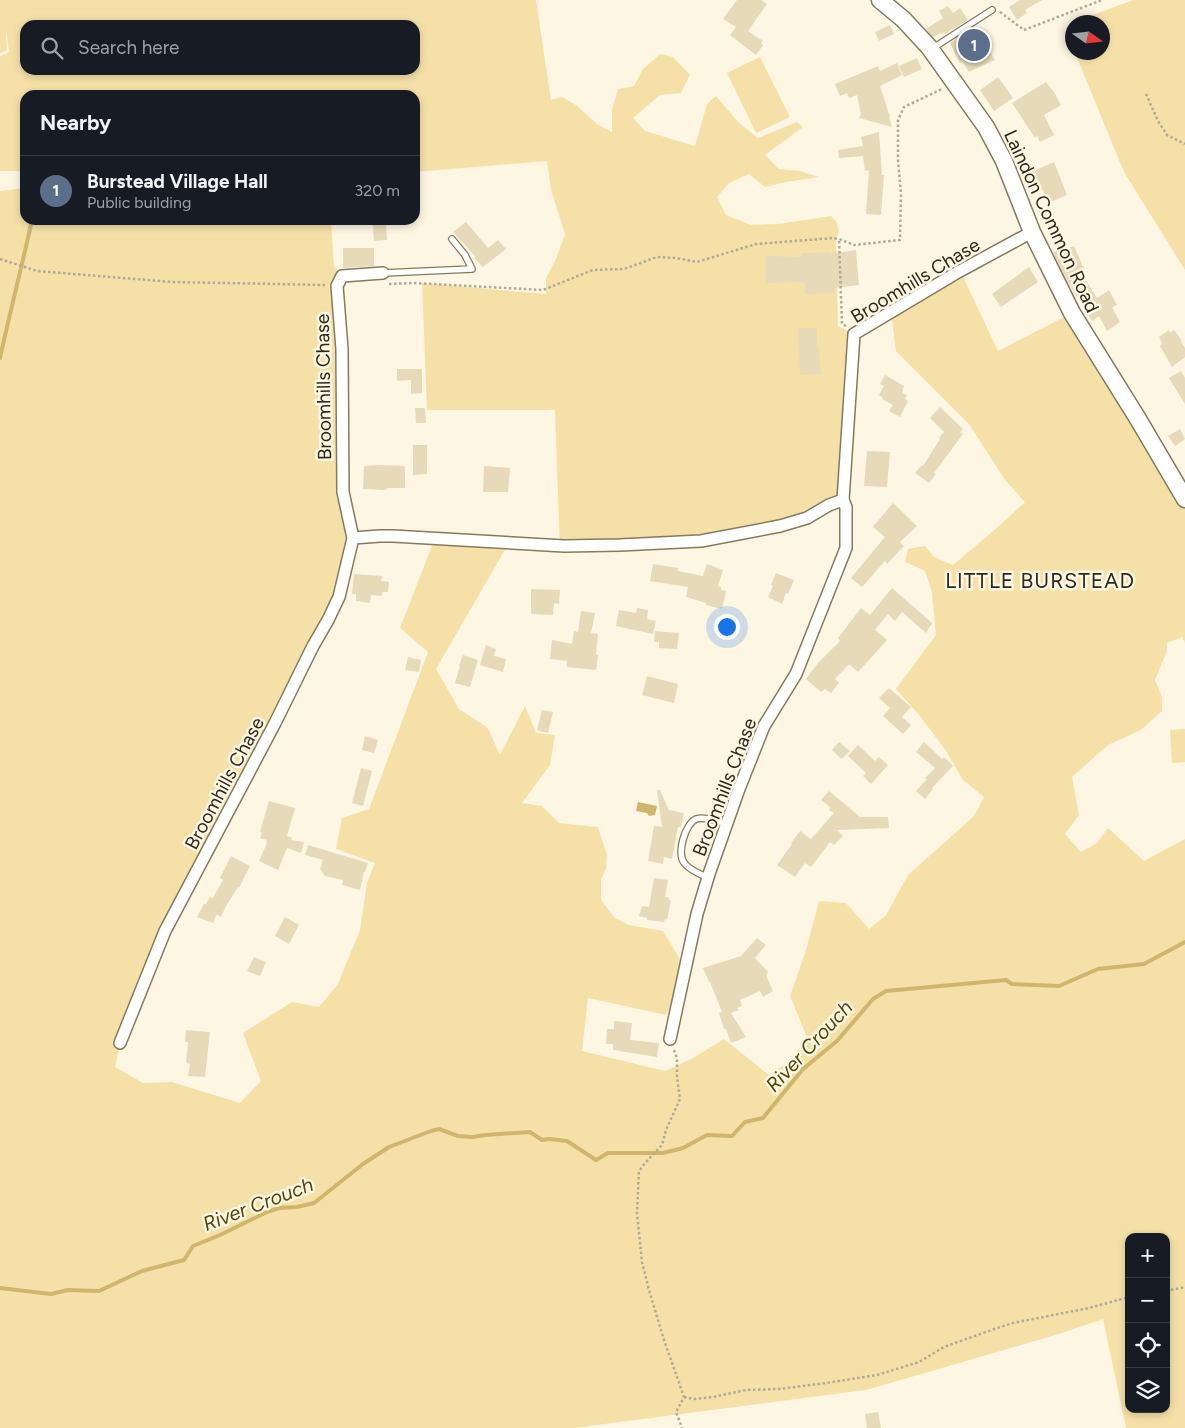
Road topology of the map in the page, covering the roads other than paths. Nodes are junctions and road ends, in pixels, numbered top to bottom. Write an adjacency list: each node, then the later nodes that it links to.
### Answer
1 (880, 0): 3 (street, Laindon Common Road)
2 (992, 10): 3 (lane)
3 (931, 49): 4 (street, Laindon Common Road)
4 (1032, 232): 7 (street, Laindon Common Road); 8 (street, Broomhills Chase)
5 (452, 239): 6 (lane)
6 (383, 273): 9 (street, Broomhills Chase)
7 (1185, 499)
8 (843, 500): 9 (street); 10 (street, Broomhills Chase)
9 (353, 538): 13 (street, Broomhills Chase)
10 (727, 824): 11 (street, Broomhills Chase); 11 (lane)
11 (708, 878): 12 (street, Broomhills Chase)
12 (670, 1039)
13 (120, 1043)

